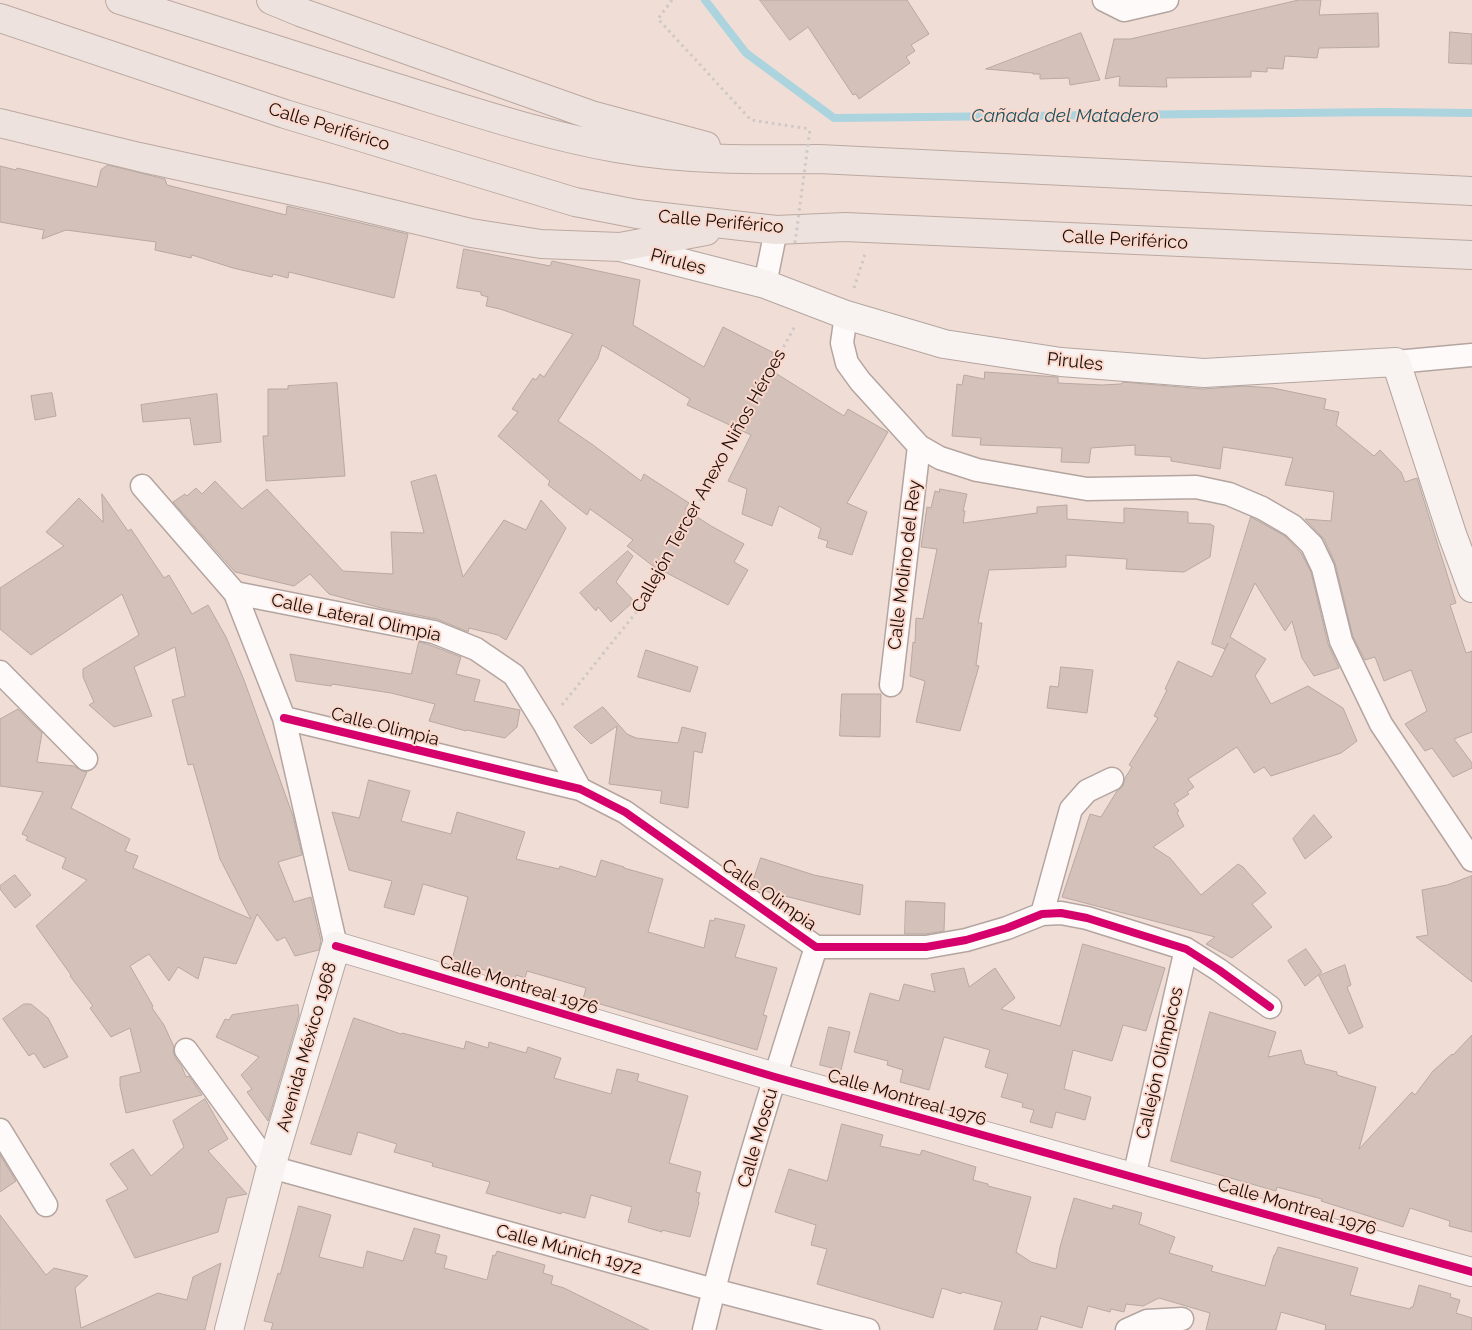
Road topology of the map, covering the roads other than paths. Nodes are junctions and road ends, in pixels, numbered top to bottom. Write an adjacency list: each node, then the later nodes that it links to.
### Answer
1 (120, 0): 7 (highway)
2 (271, 0): 7 (highway)
3 (1104, 0): 4 (street)
4 (1167, 0)
5 (0, 18): 9 (highway, Calle Periférico)
6 (0, 123): 11 (highway)
7 (750, 160): 8 (highway)
8 (1472, 191)
9 (734, 226): 10 (highway, Calle Periférico); 11 (highway)
10 (785, 237): 12 (highway, Calle Periférico); 13 (street)
11 (620, 247): 13 (street, Pirules)
12 (1472, 255)
13 (765, 284): 14 (street, Pirules)
14 (846, 316): 16 (street, Pirules); 17 (street)
15 (1472, 355): 16 (street)
16 (1396, 362): 19 (street)
17 (919, 446): 22 (street, Calle Molino del Rey); 27 (street)
18 (142, 486): 20 (street, Avenida México 1968)
19 (1472, 588)
20 (235, 593): 23 (street, Avenida México 1968); 26 (street, Calle Lateral Olimpia)
21 (0, 672): 24 (street)
22 (890, 685)
23 (284, 718): 26 (street, Calle Olimpia); 29 (street, Avenida México 1968)
24 (86, 759)
25 (1112, 778): 28 (street)
26 (580, 790): 30 (street, Calle Olimpia)
27 (1472, 860)
28 (1042, 914): 30 (street, Calle Olimpia); 31 (street, Calle Olimpia)
29 (336, 946): 34 (street, Calle Montreal 1976); 36 (street, Avenida México 1968)
30 (816, 947): 34 (street, Calle Moscú)
31 (1186, 949): 32 (street, Calle Olimpia); 37 (street, Callejón Olímpicos)
32 (1270, 1007)
33 (186, 1050): 36 (street)
34 (775, 1077): 37 (street, Calle Montreal 1976); 40 (street, Calle Moscú)
35 (0, 1130): 38 (street)
36 (271, 1167): 40 (street, Calle Múnich 1972); 42 (street, Avenida México 1968)
37 (1134, 1177): 39 (street, Calle Montreal 1976)
38 (46, 1205)
39 (1472, 1272)
40 (714, 1290): 43 (street, Calle Moscú); 44 (street, Calle Múnich 1972)
41 (1182, 1319): 45 (street)
42 (229, 1330)
43 (704, 1330)
44 (868, 1330)
45 (1127, 1330)

